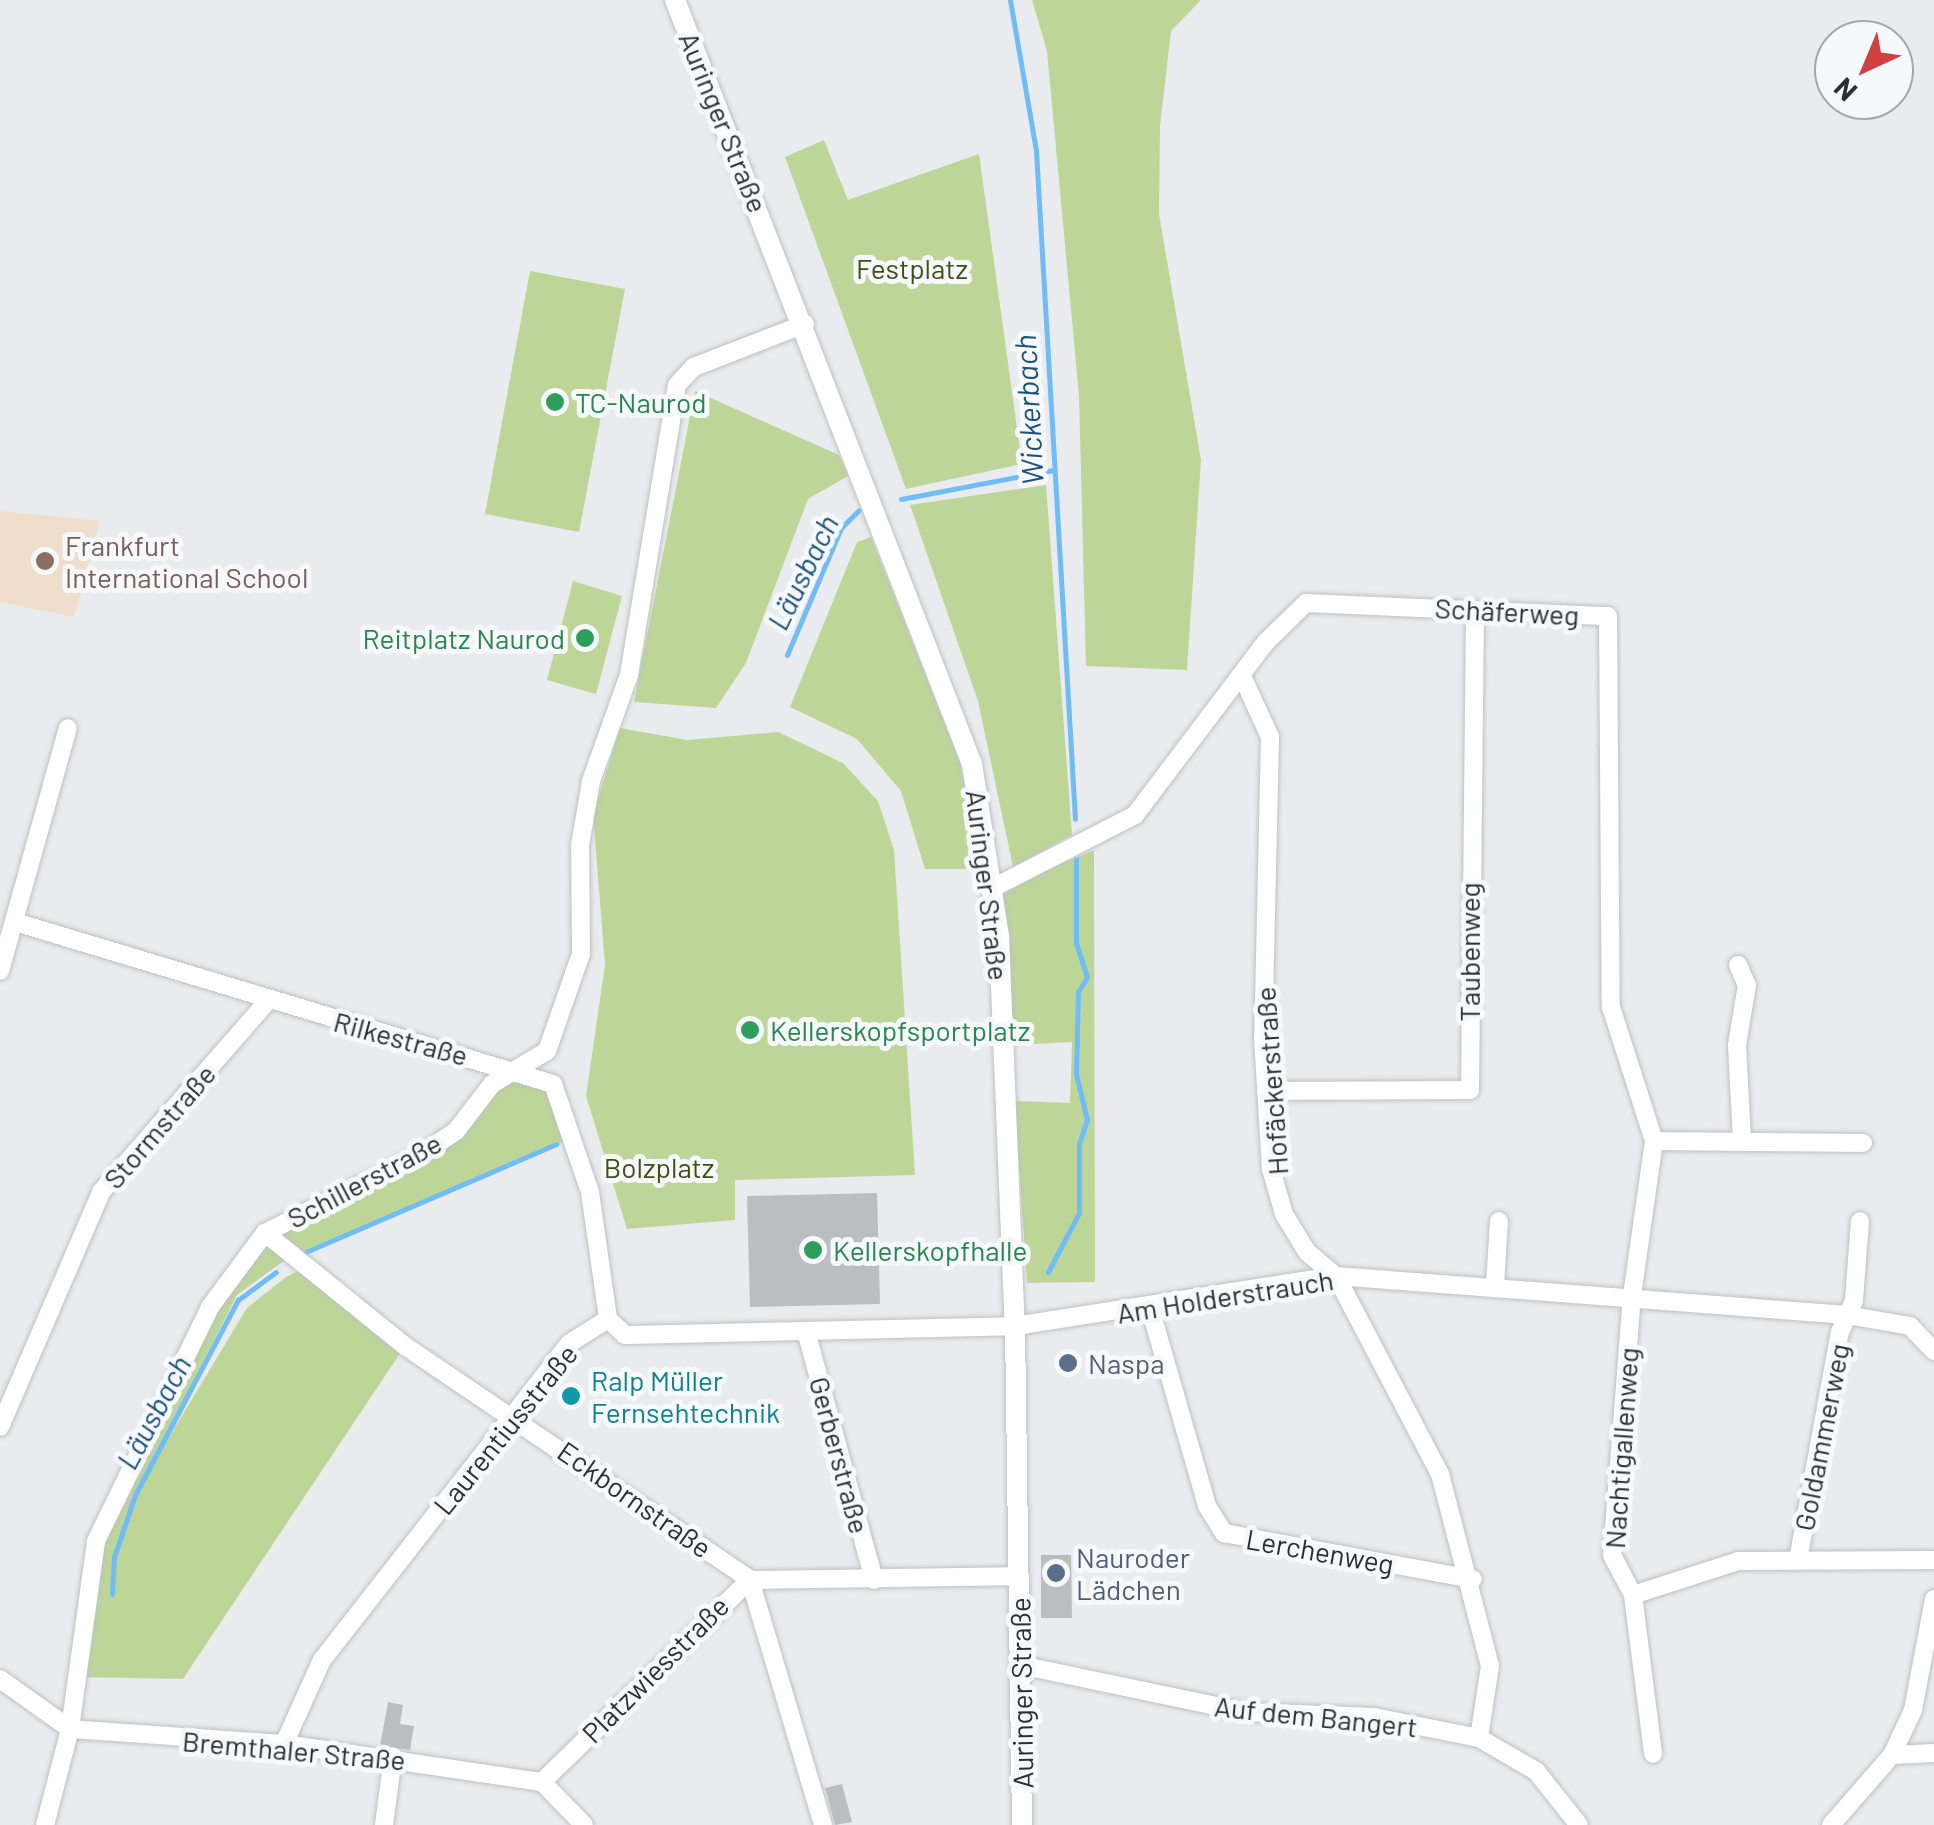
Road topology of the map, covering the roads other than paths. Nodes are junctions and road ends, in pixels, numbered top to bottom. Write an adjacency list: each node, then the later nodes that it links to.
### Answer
1 (675, 0): 2 (street, Auringer Straße)
2 (804, 324): 6 (street, Auringer Straße); 11 (street, Schillerstraße)
3 (1475, 610): 4 (street, Schäferweg); 12 (street, Taubenweg); 14 (street, Schäferweg)
4 (1242, 676): 6 (street, Schäferweg); 12 (street, Hofäckerstraße)
5 (68, 728): 7 (street)
6 (993, 888): 25 (street, Auringer Straße)
7 (15, 922): 9 (street); 10 (street, Rilkestraße)
8 (1738, 965): 13 (street)
9 (0, 971)
10 (267, 1002): 11 (street, Rilkestraße); 29 (street, Stormstraße)
11 (525, 1071): 18 (street, Schillerstraße); 24 (street, Rilkestraße)
12 (1266, 1090): 19 (street, Hofäckerstraße)
13 (1742, 1140): 14 (street); 15 (street)
14 (1654, 1141): 21 (street, Schäferweg)
15 (1862, 1142)
16 (1860, 1220): 23 (street)
17 (1500, 1221): 20 (street)
18 (265, 1232): 28 (street, Eckbornstraße); 40 (street, Schillerstraße)
19 (1336, 1276): 20 (street, Am Holderstrauch); 22 (street, Am Holderstrauch); 33 (street, Hofäckerstraße)
20 (1495, 1286): 21 (street, Am Holderstrauch)
21 (1632, 1295): 23 (street, Am Holderstrauch); 36 (street, Nachtigallenweg)
22 (1150, 1308): 25 (street, Am Holderstrauch); 33 (street, Lerchenweg)
23 (1847, 1314): 27 (street, Am Holderstrauch); 30 (street, Goldammerweg)
24 (608, 1319): 26 (street); 28 (street, Laurentiusstraße)
25 (1015, 1326): 26 (street); 32 (street, Auringer Straße)
26 (806, 1331): 35 (street, Gerberstraße)
27 (1934, 1352)
28 (513, 1414): 34 (street, Eckbornstraße); 42 (street, Laurentiusstraße)
29 (0, 1427)
30 (1798, 1560): 31 (street); 36 (street)
31 (1934, 1560)
32 (1020, 1576): 35 (street, Platzwiesstraße); 38 (street, Auringer Straße)
33 (1472, 1579): 41 (street, Hofäckerstraße)
34 (750, 1580): 35 (street, Platzwiesstraße); 47 (street, Platzwiesstraße); 51 (street)
35 (874, 1580)
36 (1633, 1595): 44 (street, Nachtigallenweg)
37 (1934, 1599): 45 (street)
38 (1020, 1665): 41 (street, Auf dem Bangert); 52 (street, Auringer Straße)
39 (0, 1679): 40 (street)
40 (70, 1729): 42 (street, Bremthaler Straße); 48 (street, Schillerstraße)
41 (1479, 1738): 53 (street, Auf dem Bangert)
42 (284, 1744): 46 (street, Bremthaler Straße)
43 (1934, 1753): 45 (street)
44 (1653, 1754)
45 (1892, 1755): 54 (street)
46 (393, 1756): 47 (street, Bremthaler Straße); 49 (street)
47 (542, 1782): 50 (street)
48 (45, 1825)
49 (384, 1825)
50 (584, 1825)
51 (823, 1825)
52 (1022, 1825)
53 (1579, 1825)
54 (1831, 1825)

